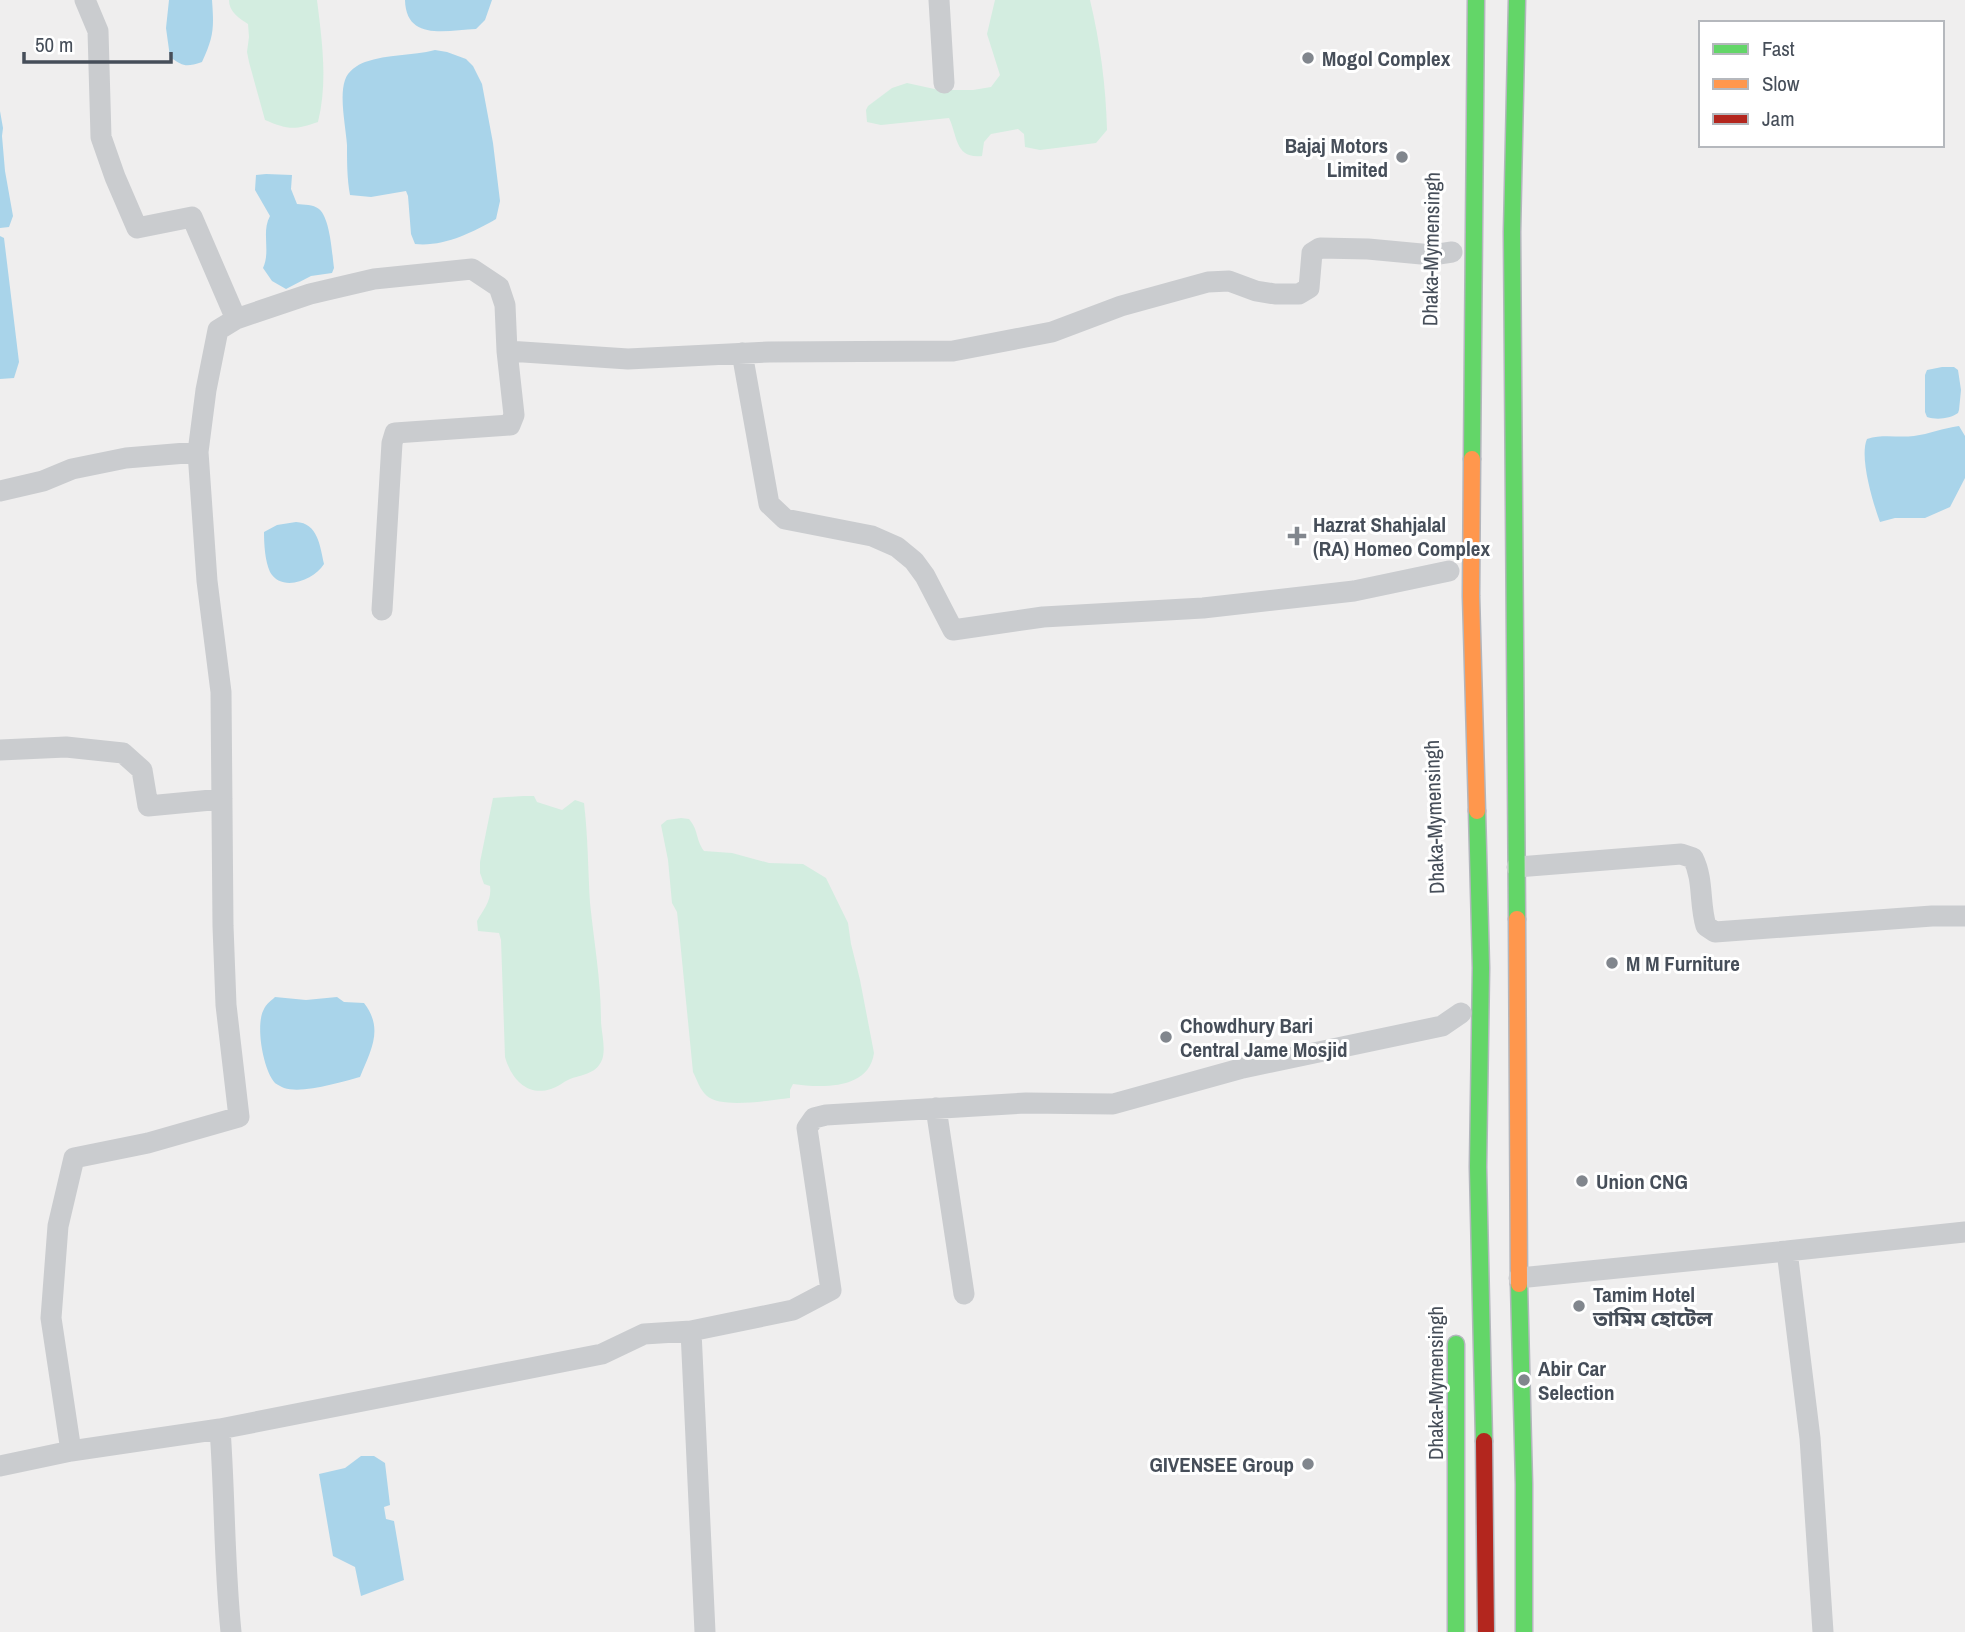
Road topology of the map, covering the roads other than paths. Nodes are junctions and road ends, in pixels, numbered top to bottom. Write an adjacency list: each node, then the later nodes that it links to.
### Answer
1 (85, 0): 7 (street)
2 (939, 0): 5 (street)
3 (1476, 0): 32 (highway)
4 (1517, 0): 16 (highway)
5 (944, 83)
6 (1452, 252): 9 (street)
7 (236, 319): 8 (street); 10 (street)
8 (507, 351): 9 (street); 13 (street)
9 (742, 353): 12 (street)
10 (198, 452): 11 (street); 15 (street)
11 (0, 491)
12 (1449, 571)
13 (382, 610)
14 (0, 750): 15 (street)
15 (222, 799): 27 (street)
16 (1517, 867): 17 (street); 22 (highway)
17 (1965, 916)
18 (1460, 1013): 19 (street)
19 (936, 1108): 23 (street); 25 (street)
20 (1965, 1232): 21 (street)
21 (1787, 1251): 22 (street); 34 (street)
22 (1519, 1278): 33 (highway)
23 (964, 1294)
24 (1457, 1325): 31 (highway, Dhaka-Mymensingh)
25 (691, 1331): 26 (street); 30 (street)
26 (220, 1429): 27 (street); 29 (street)
27 (71, 1451): 28 (street)
28 (0, 1466)
29 (231, 1632)
30 (705, 1632)
31 (1456, 1632)
32 (1486, 1632)
33 (1524, 1632)
34 (1823, 1632)

